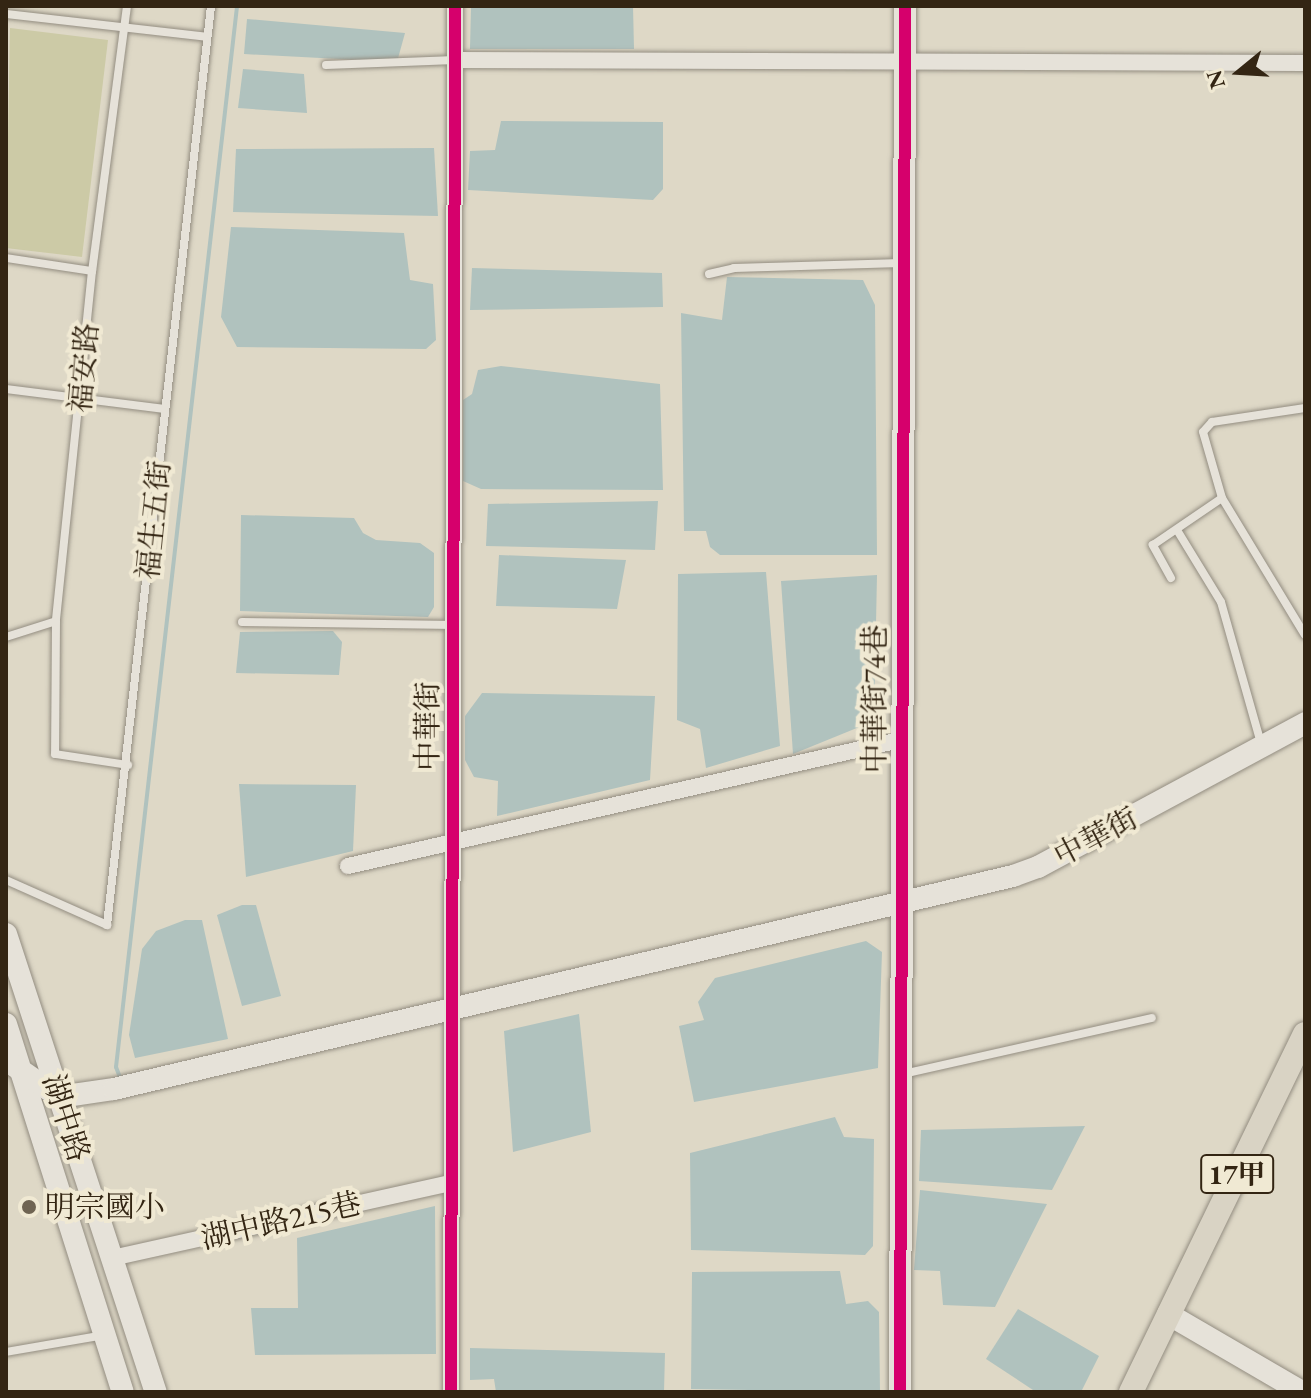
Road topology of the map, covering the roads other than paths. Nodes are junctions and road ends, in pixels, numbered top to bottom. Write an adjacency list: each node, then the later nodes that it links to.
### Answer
1 (127, 6): 6 (lane, 福安路)
2 (211, 6): 7 (lane, 福生五街)
3 (455, 6): 9 (street, 中華街)
4 (905, 6): 8 (street, 中華街74巷)
5 (6, 14): 6 (lane)
6 (125, 28): 7 (lane); 14 (lane, 福安路)
7 (207, 37): 19 (lane, 福生五街)
8 (905, 59): 9 (street); 10 (street); 13 (street, 中華街74巷)
9 (455, 60): 11 (lane); 25 (street, 中華街)
10 (1305, 63)
11 (326, 65)
12 (6, 258): 14 (lane)
13 (905, 263): 15 (lane); 29 (street, 中華街74巷)
14 (92, 271): 17 (lane, 福安路)
15 (709, 274)
16 (6, 389): 17 (lane)
17 (82, 399): 19 (lane); 23 (lane, 福安路)
18 (1305, 408): 20 (lane)
19 (165, 409): 31 (lane, 福生五街)
20 (1222, 498): 21 (lane); 26 (lane)
21 (1177, 530): 22 (lane); 30 (lane)
22 (1171, 578)
23 (56, 621): 27 (lane); 31 (lane, 福安路)
24 (242, 622): 25 (lane)
25 (454, 625): 32 (street, 中華街)
26 (1305, 635)
27 (6, 637)
28 (1305, 723): 30 (street, 中華街)
29 (900, 740): 32 (street); 35 (street, 中華街74巷)
30 (1262, 748): 35 (street, 中華街)
31 (128, 765): 34 (lane, 福生五街)
32 (454, 843): 33 (street); 37 (street, 中華街)
33 (348, 866)
34 (6, 880)
35 (903, 901): 37 (street, 中華街); 42 (street, 中華街74巷)
36 (6, 934): 43 (street, 湖中路)
37 (450, 1009): 43 (street, 中華街); 44 (street, 中華街)
38 (1152, 1018): 42 (lane)
39 (6, 1024): 41 (street, 湖中路)
40 (1305, 1034): 46 (main road, 17甲)
41 (13, 1064): 43 (street); 47 (street, 湖中路)
42 (899, 1075): 52 (street, 中華街74巷)
43 (59, 1097): 45 (street, 湖中路)
44 (449, 1183): 45 (street, 湖中路215巷); 51 (street, 中華街)
45 (112, 1258): 50 (street, 湖中路)
46 (1168, 1314): 53 (main road, 17甲); 54 (main road, 17甲); 55 (street)
47 (104, 1335): 48 (lane); 49 (street, 湖中路)
48 (6, 1352)
49 (123, 1392)
50 (156, 1392)
51 (451, 1392)
52 (900, 1392)
53 (1116, 1392)
54 (1131, 1392)
55 (1302, 1392)

